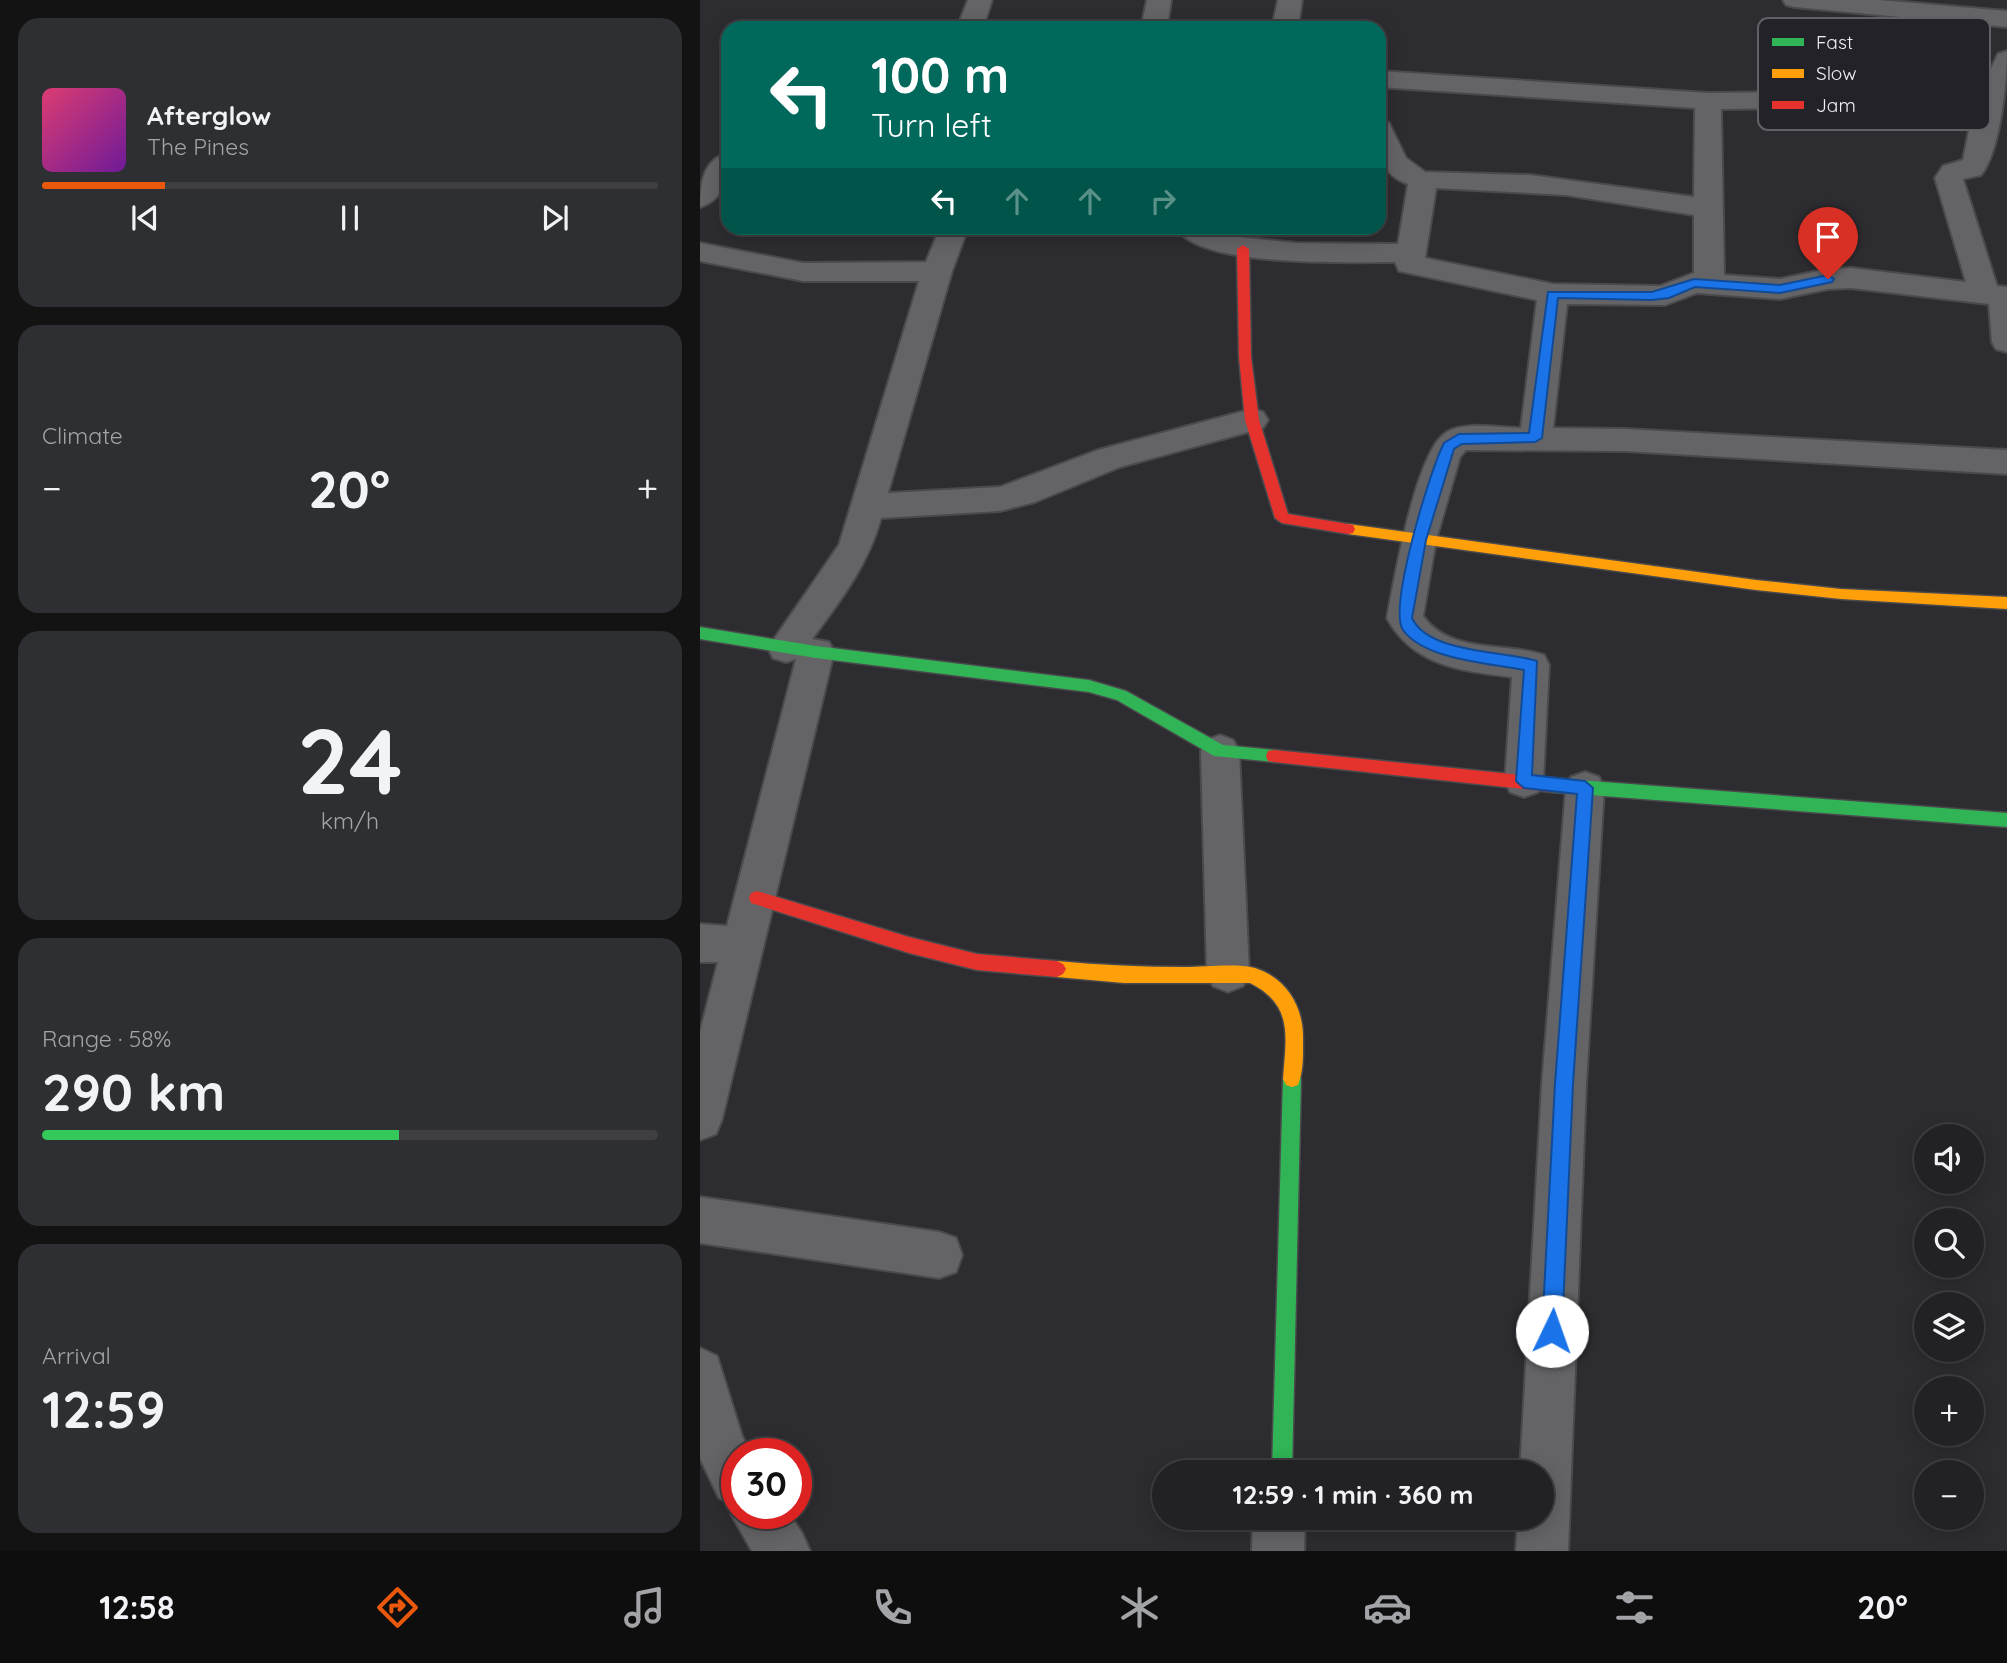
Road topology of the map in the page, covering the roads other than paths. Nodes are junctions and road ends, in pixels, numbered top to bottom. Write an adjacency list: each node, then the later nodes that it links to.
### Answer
1 (980, 0): 6 (street)
2 (1159, 0): 7 (street)
3 (1290, 0): 8 (street)
4 (1795, 0): 5 (street)
5 (2007, 19)
6 (972, 21)
7 (1155, 21)
8 (1286, 21)
9 (2007, 59): 11 (street)
10 (1386, 79): 13 (street)
11 (1990, 99)
12 (1758, 100): 13 (street)
13 (1708, 101): 19 (street)
14 (1983, 130): 28 (street)
15 (1386, 144): 17 (street)
16 (721, 170): 18 (street)
17 (1423, 180): 19 (street); 24 (street)
18 (700, 198)
19 (1706, 208): 26 (street)
20 (951, 235): 25 (street)
21 (1201, 235): 22 (street)
22 (1243, 249): 24 (street); 30 (street)
23 (700, 252): 25 (street)
24 (1411, 253): 27 (street)
25 (937, 271): 33 (street)
26 (1709, 283): 27 (street); 28 (street)
27 (1553, 294): 31 (street)
28 (1998, 296): 29 (street)
29 (2007, 342)
30 (1251, 420): 33 (street); 34 (street)
31 (1535, 438): 32 (street); 34 (street)
32 (2007, 462)
33 (869, 506): 37 (street)
34 (1419, 540): 35 (street); 39 (street)
35 (2007, 603)
36 (700, 633): 37 (street)
37 (801, 650): 38 (street); 42 (street)
38 (1220, 751): 39 (street); 45 (street)
39 (1524, 781): 40 (street)
40 (1585, 788): 41 (street); 56 (street)
41 (2007, 820)
42 (757, 898): 44 (street); 45 (street)
43 (700, 943): 44 (street)
44 (743, 945): 46 (street)
45 (1228, 973): 51 (street)
46 (700, 1119)
47 (700, 1220): 48 (street)
48 (939, 1255)
49 (700, 1373): 50 (street)
50 (721, 1447)
51 (1282, 1460)
52 (768, 1529): 54 (street)
53 (1279, 1530): 55 (street)
54 (784, 1551)
55 (1278, 1551)
56 (1542, 1551)

